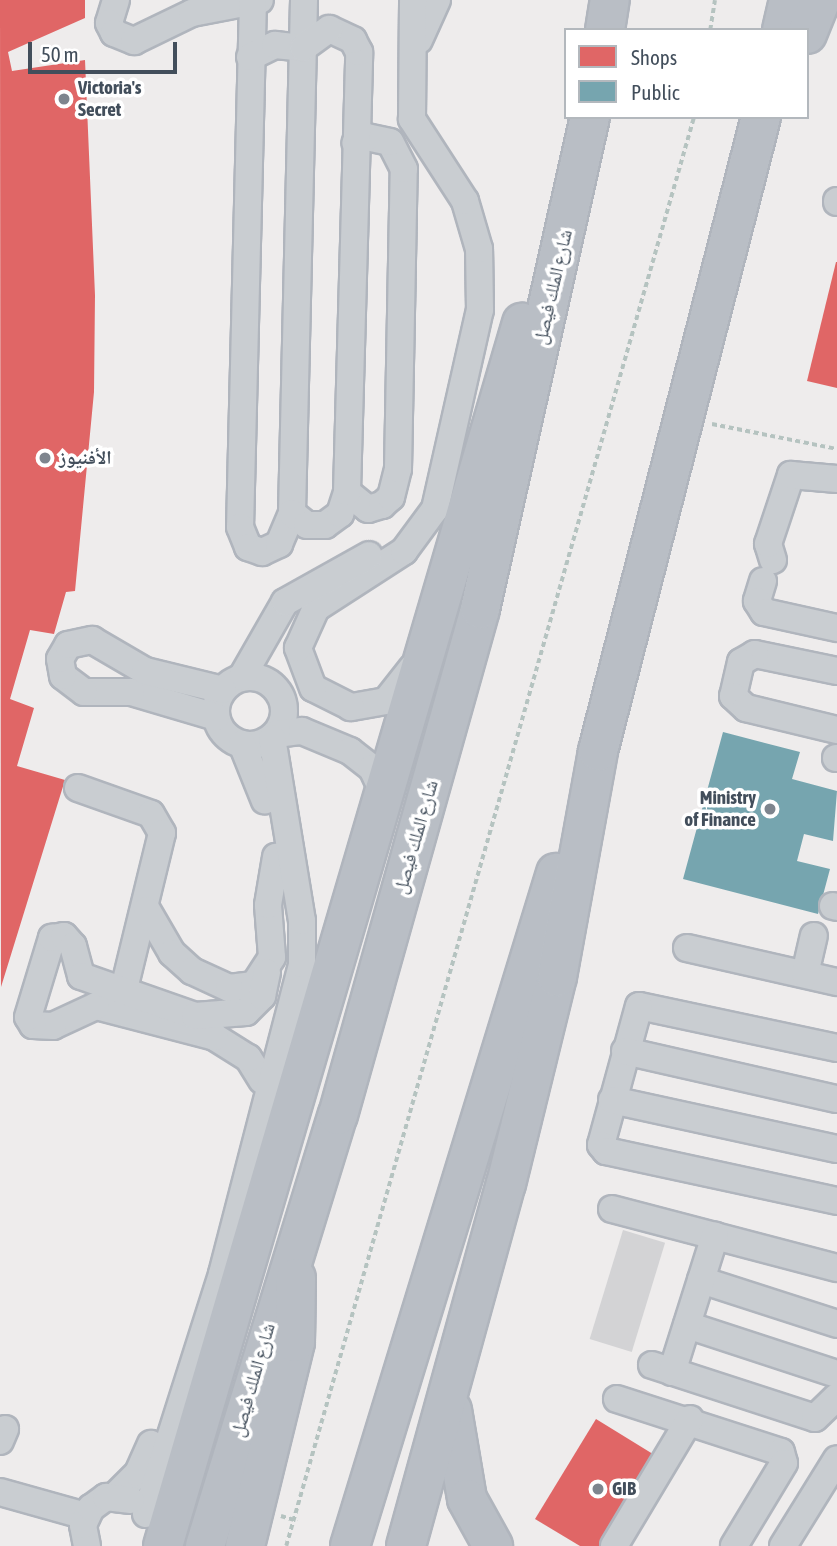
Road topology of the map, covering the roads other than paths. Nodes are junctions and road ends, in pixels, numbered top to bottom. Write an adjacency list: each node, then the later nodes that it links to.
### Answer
1 (116, 0): 9 (street)
2 (255, 0): 9 (street); 14 (street)
3 (304, 0): 13 (street)
4 (413, 0): 15 (street)
5 (437, 0): 15 (street)
6 (610, 0): 10 (highway)
7 (789, 0): 11 (highway)
8 (821, 0): 12 (highway)
9 (173, 11)
10 (606, 28)
11 (782, 28)
12 (809, 29)
13 (303, 48): 14 (street); 19 (street); 25 (street)
14 (250, 57): 25 (street)
15 (413, 58): 22 (street)
16 (590, 119): 21 (highway, شارع الملك فيصل)
17 (761, 119): 20 (highway)
18 (773, 119): 20 (highway)
19 (355, 143): 24 (street); 24 (street)
20 (743, 194): 41 (highway)
21 (566, 226): 29 (highway); 61 (highway, شارع الملك فيصل)
22 (443, 470): 26 (street); 27 (street)
23 (837, 479): 28 (street)
24 (347, 492): 25 (street)
25 (292, 513)
26 (364, 576): 27 (street); 36 (street)
27 (297, 596): 32 (street); 34 (street)
28 (837, 628)
29 (432, 633): 35 (highway); 36 (street)
30 (129, 661): 32 (street); 33 (street); 33 (street)
31 (837, 671): 38 (street)
32 (232, 683): 34 (street); 37 (street)
33 (119, 691): 37 (street)
34 (278, 691): 36 (street); 39 (street)
35 (416, 691): 36 (street); 43 (highway)
36 (350, 712)
37 (216, 717): 40 (street)
38 (837, 730)
39 (274, 736): 40 (street); 43 (street); 76 (street)
40 (242, 744): 44 (street)
41 (598, 751): 68 (highway); 81 (highway)
42 (78, 788): 45 (street)
43 (386, 798): 76 (highway)
44 (276, 857): 48 (street); 54 (street)
45 (147, 909): 48 (street); 51 (street)
46 (814, 936): 49 (street)
47 (687, 948): 49 (street)
48 (267, 973): 51 (street)
49 (806, 974): 50 (street)
50 (837, 982)
51 (120, 1003): 54 (street)
52 (837, 1048): 53 (street)
53 (625, 1051): 55 (street); 56 (street)
54 (262, 1080): 73 (street)
55 (837, 1099)
56 (612, 1100): 57 (street); 58 (street)
57 (837, 1149)
58 (837, 1201)
59 (612, 1209): 60 (street)
60 (715, 1236): 62 (street); 63 (street)
61 (290, 1256): 79 (highway, شارع الملك فيصل); 80 (highway)
62 (837, 1268)
63 (701, 1280): 64 (street); 65 (street)
64 (837, 1324)
65 (687, 1325): 66 (street); 67 (street)
66 (837, 1374)
67 (837, 1396)
68 (451, 1397): 82 (highway); 83 (highway)
69 (617, 1399): 70 (street)
70 (690, 1419): 84 (street); 85 (street)
71 (837, 1459): 74 (street)
72 (0, 1492): 77 (street)
73 (115, 1496): 76 (street); 77 (street)
74 (826, 1498): 86 (street)
75 (0, 1508): 77 (street)
76 (154, 1530): 78 (street)
77 (85, 1532)
78 (145, 1546)
79 (205, 1546)
80 (245, 1546)
81 (350, 1546)
82 (407, 1546)
83 (493, 1546)
84 (614, 1546)
85 (734, 1546)
86 (783, 1546)

